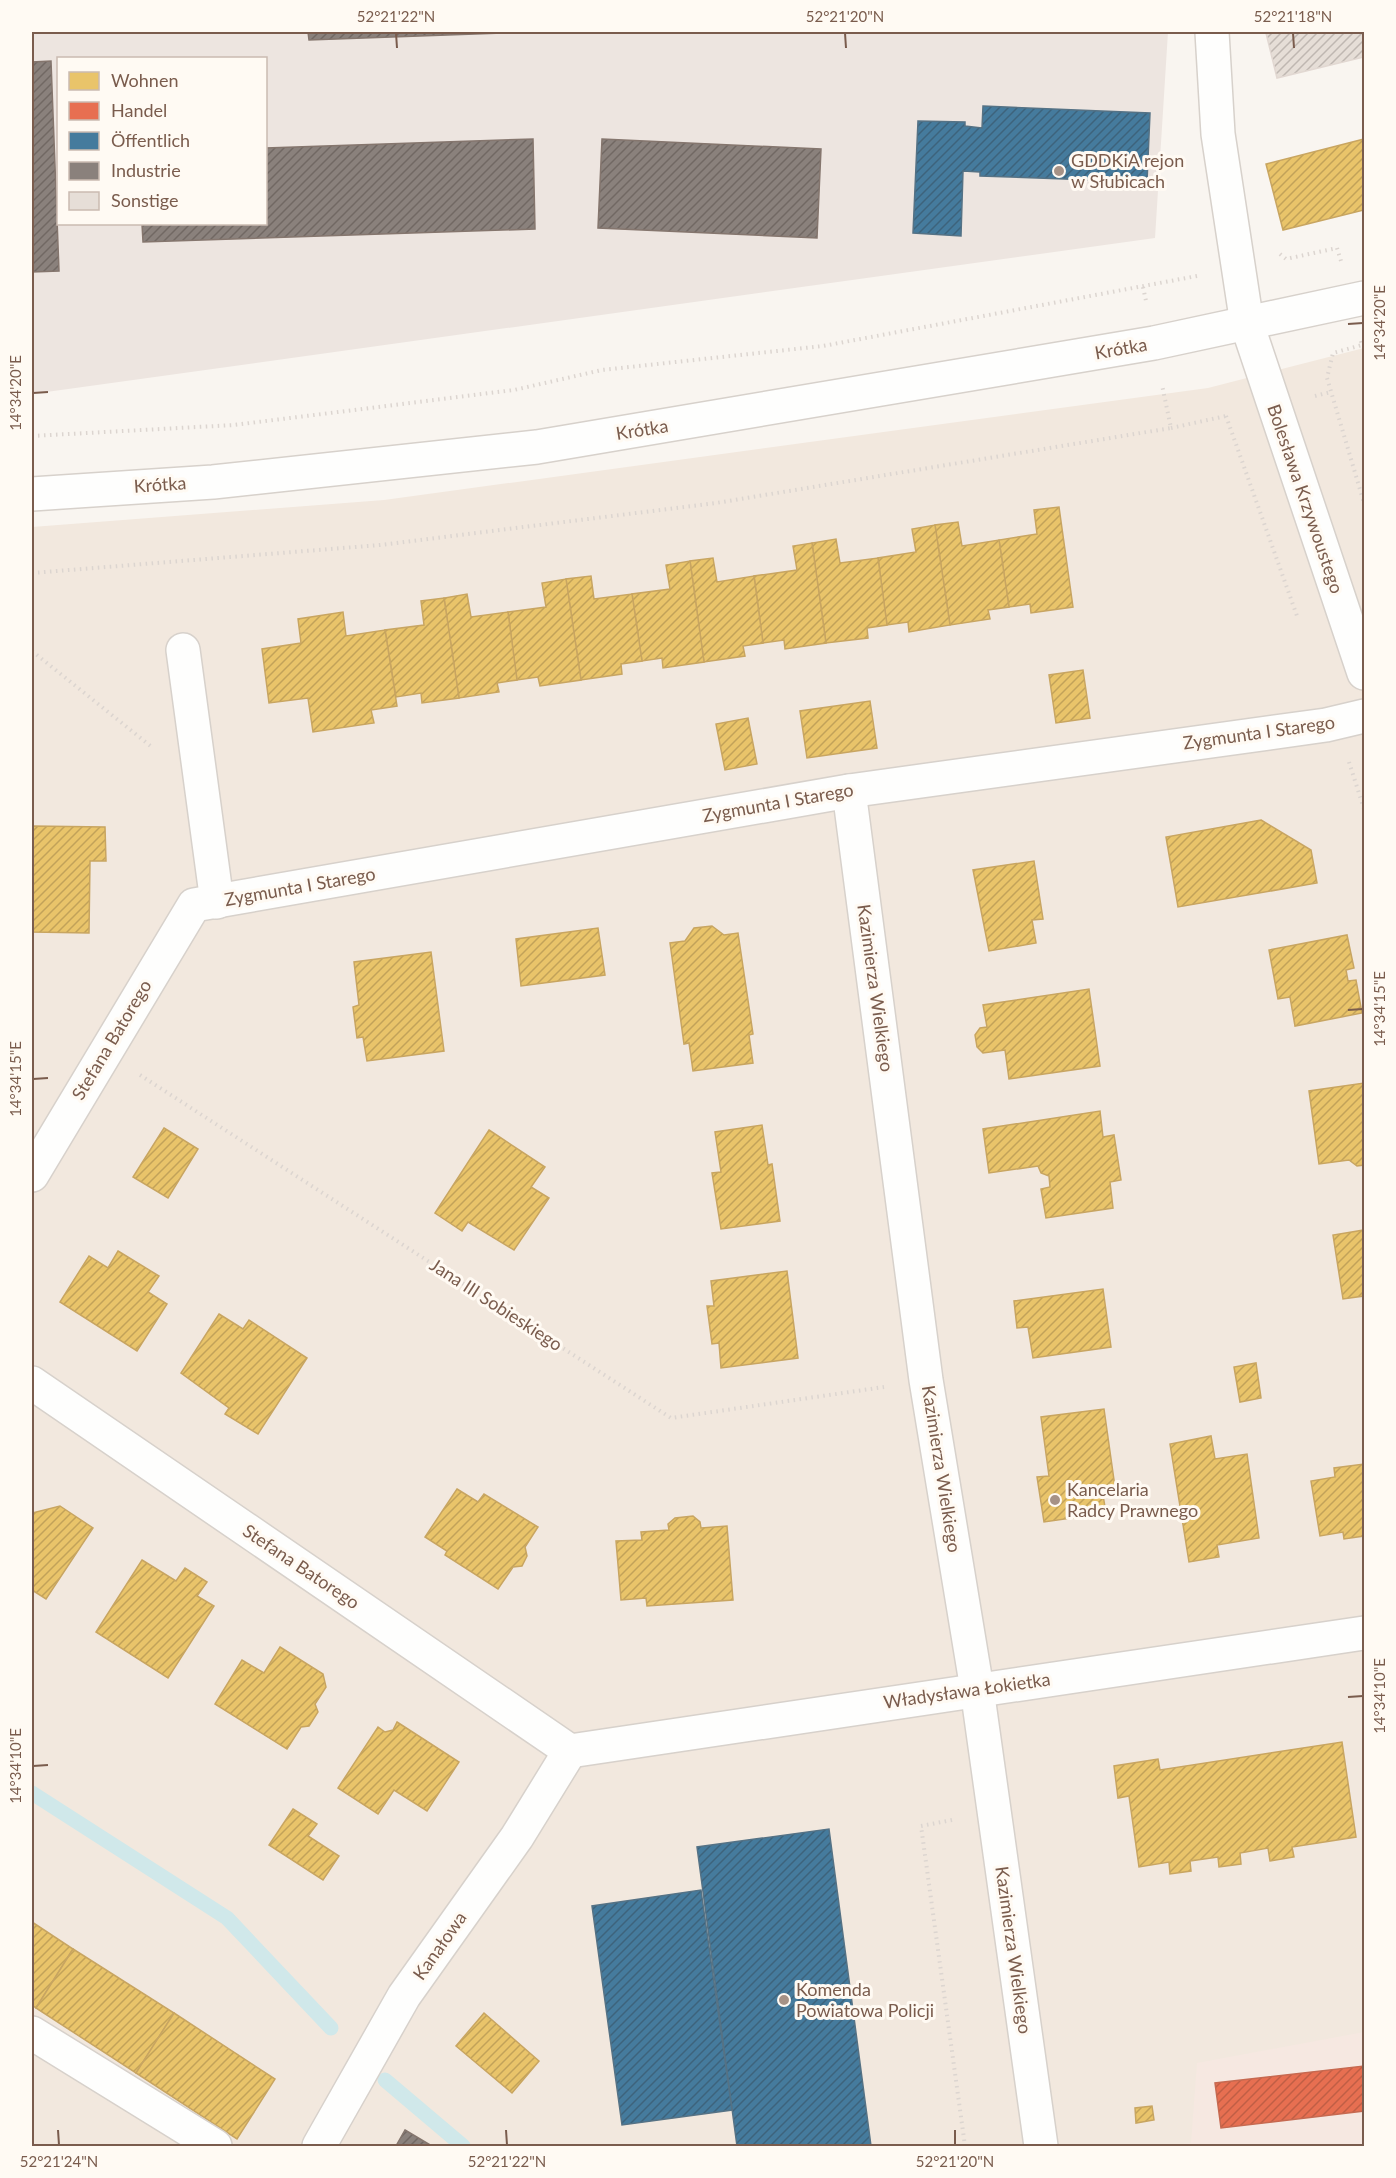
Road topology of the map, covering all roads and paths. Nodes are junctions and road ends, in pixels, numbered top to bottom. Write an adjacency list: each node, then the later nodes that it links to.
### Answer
1 (1212, 32): 2 (street)
2 (1239, 268): 3 (path); 5 (street)
3 (1143, 287): 6 (path); 8 (path)
4 (1365, 298): 5 (street, Krótka)
5 (1247, 324): 6 (street, Krótka); 14 (street, Bolesława Krzywoustego)
6 (1154, 343): 9 (street, Krótka); 10 (path)
7 (1226, 416): 11 (path)
8 (32, 436)
9 (32, 494)
10 (32, 573)
11 (1299, 621)
12 (183, 650): 16 (street)
13 (32, 651): 16 (path)
14 (1365, 673)
15 (1350, 720): 17 (street, Zygmunta I Starego); 18 (path)
16 (201, 786): 19 (street)
17 (849, 791): 19 (street, Zygmunta I Starego); 22 (street, Kazimierza Wielkiego)
18 (1365, 809)
19 (206, 904): 20 (street, Stefana Batorego)
20 (104, 1052): 21 (street, Stefana Batorego); 22 (path, Jana III Sobieskiego)
21 (32, 1175)
22 (926, 1380): 25 (street, Kazimierza Wielkiego)
23 (32, 1383): 26 (street, Stefana Batorego)
24 (1365, 1633): 25 (street, Władysława Łokietka)
25 (977, 1689): 26 (street, Władysława Łokietka); 27 (street, Kazimierza Wielkiego)
26 (570, 1751): 30 (street, Kanałowa)
27 (994, 1813): 31 (path); 32 (street, Kazimierza Wielkiego)
28 (32, 2033): 29 (street)
29 (215, 2146)
30 (319, 2146)
31 (965, 2146)
32 (1041, 2146)

